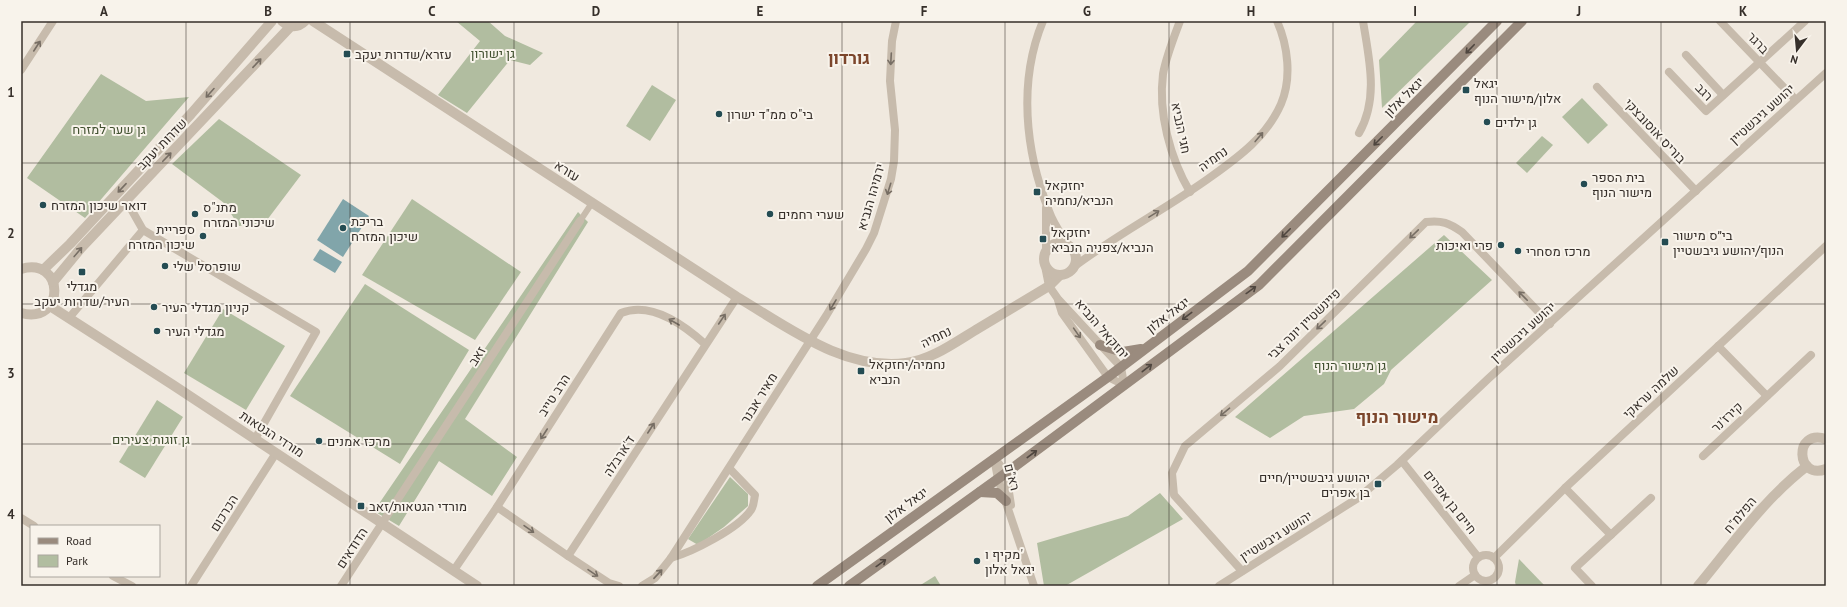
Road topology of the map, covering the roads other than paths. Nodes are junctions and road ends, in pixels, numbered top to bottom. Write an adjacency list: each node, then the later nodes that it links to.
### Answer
1 (53, 21): 17 (street, one-way to 1)
2 (272, 21): 37 (street, שדרות יעקב, one-way to 37)
3 (305, 21): 14 (street)
4 (313, 21): 27 (street, עזרא)
5 (896, 21): 47 (street, ירמיהו הנביא, one-way to 47)
6 (1043, 21): 28 (street)
7 (1180, 21): 25 (street, חגי הנביא)
8 (1277, 21): 25 (street, נחמיה, one-way to 8)
9 (1363, 21): 23 (street)
10 (1497, 21): 51 (main road, יגאל אלון, one-way to 51)
11 (1522, 21): 55 (main road, one-way to 11)
12 (1720, 21): 16 (street, ברגר)
13 (1800, 23): 16 (street, רגב)
14 (286, 24): 26 (street, שדרות יעקב, one-way to 14)
15 (1686, 55): 21 (street, רגב)
16 (1759, 62): 21 (street, רגב); 22 (street, ברגר)
17 (21, 70)
18 (1669, 72): 21 (street, רגב)
19 (1826, 73): 22 (street, יהושע גיבשטיין)
20 (1597, 87): 24 (street, בוריס אוסובצקי)
21 (1724, 95)
22 (1795, 99): 24 (street, יהושע גיבשטיין)
23 (1359, 133)
24 (1696, 191): 46 (street, יהושע גיבשטיין)
25 (1190, 192): 35 (street, נחמיה, one-way to 25)
26 (126, 200): 30 (street); 39 (street, שדרות יעקב, one-way to 26)
27 (592, 203): 29 (street, זאב); 41 (street, עזרא)
28 (1046, 203): 31 (street); 33 (street)
29 (580, 221): 74 (street, זאב)
30 (143, 230): 45 (street); 58 (street)
31 (1068, 245): 33 (street); 35 (street)
32 (1826, 246): 50 (street, שלמה עראקי)
33 (1046, 252): 34 (street)
34 (1045, 266): 38 (street); 40 (street, יחזקאל הנביא)
35 (1075, 266): 38 (street)
36 (21, 269): 37 (street)
37 (43, 270): 39 (street)
38 (1060, 276): 40 (street, נחמיה)
39 (54, 282): 43 (street)
40 (1049, 286): 42 (street, יחזקאל הנביא); 47 (street, נחמיה)
41 (737, 297): 47 (street, עזרא); 48 (street, ד'ארבלה, one-way to 41)
42 (1058, 299): 49 (street, יחזקאל הנביא); 54 (street, יחזקאל הנביא, one-way to 54)
43 (50, 306): 44 (street); 45 (street, מורדי הגטאות)
44 (21, 313)
45 (69, 318): 58 (street, מורדי הגטאות)
46 (1550, 324): 62 (street, יהושע גיבשטיין); 82 (street, פיינשטיין יונה צבי, one-way to 82)
47 (810, 340): 64 (street, מאיר אבנר)
48 (705, 344): 71 (street, הרב טייב, one-way to 71); 77 (street, ד'ארבלה, one-way to 48)
49 (1100, 345): 51 (main road); 53 (street, יחזקאל הנביא)
50 (1718, 346): 56 (street); 67 (street, שלמה עראקי)
51 (1145, 348): 53 (main road, יגאל אלון)
52 (1811, 355): 56 (street, קירז'נר)
53 (1121, 367): 54 (main road, יגאל אלון); 55 (street, יחזקאל הנביא)
54 (1108, 377): 55 (street, יחזקאל הנביא); 61 (main road, יגאל אלון)
55 (1124, 385): 66 (main road, one-way to 55)
56 (1767, 396): 60 (street, קירז'נר)
57 (1826, 438): 63 (street)
58 (255, 439): 59 (street, מורדי הגטאות)
59 (276, 453): 74 (street, מורדי הגטאות); 87 (street, הכרכום)
60 (1703, 456)
61 (994, 458): 66 (street, רא"ם); 92 (main road, יגאל אלון)
62 (1402, 461): 78 (street, חיים בן אפרים); 82 (street, יהושע גיבשטיין)
63 (1807, 466): 65 (street); 99 (street, הפלמ"ח)
64 (730, 468): 79 (street, מאיר אבנר); 79 (street)
65 (1825, 471)
66 (1002, 476): 68 (main road); 70 (street, רא"ם); 72 (street, רא"ם)
67 (1565, 488): 76 (street); 80 (street, שלמה עראקי)
68 (980, 492): 70 (main road); 93 (main road, one-way to 68)
69 (1651, 498): 76 (street)
70 (1006, 501): 72 (street, רא"ם)
71 (497, 507): 77 (street, one-way to 77); 81 (street, הרב טייב)
72 (1011, 514): 94 (street, רא"ם)
73 (21, 518): 75 (street)
74 (382, 523): 81 (street, מורדי הגטאות); 88 (street, הדודאים)
75 (32, 525)
76 (1611, 535): 98 (street)
77 (568, 556): 90 (street, one-way to 90)
78 (1478, 557): 80 (street); 83 (street)
79 (671, 558): 91 (street, מאיר אבנר, one-way to 79)
80 (1494, 558): 85 (street)
81 (454, 570): 89 (street, מורדי הגטאות)
82 (1242, 571): 95 (street, יהושע גיבשטיין)
83 (1475, 576): 85 (street); 96 (street)
84 (114, 577): 86 (street)
85 (1493, 579): 97 (street)
86 (132, 586)
87 (192, 586)
88 (341, 586)
89 (477, 586)
90 (619, 586)
91 (642, 586)
92 (817, 586)
93 (849, 586)
94 (1034, 586)
95 (1219, 586)
96 (1459, 586)
97 (1498, 586)
98 (1592, 586)
99 (1698, 586)

